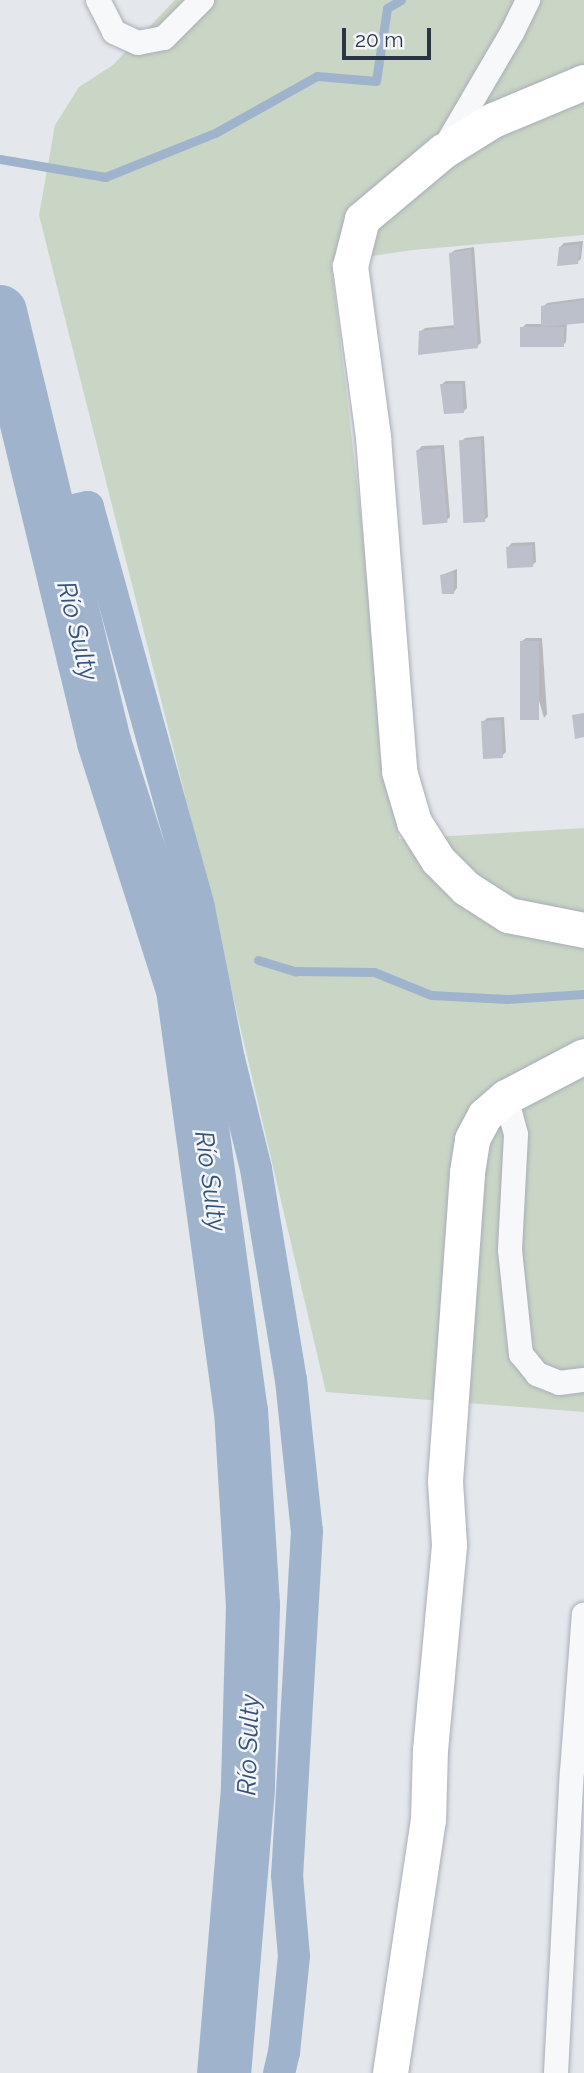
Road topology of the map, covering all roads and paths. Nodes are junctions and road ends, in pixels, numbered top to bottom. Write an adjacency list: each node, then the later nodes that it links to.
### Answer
1 (98, 0): 2 (street)
2 (202, 0)
3 (528, 0): 5 (street)
4 (584, 82): 5 (street)
5 (443, 151): 6 (street)
6 (584, 930)
7 (584, 1056): 8 (street)
8 (506, 1097): 9 (street); 11 (street)
9 (584, 1380)
10 (584, 1614): 12 (street)
11 (390, 2073)
12 (556, 2073)

